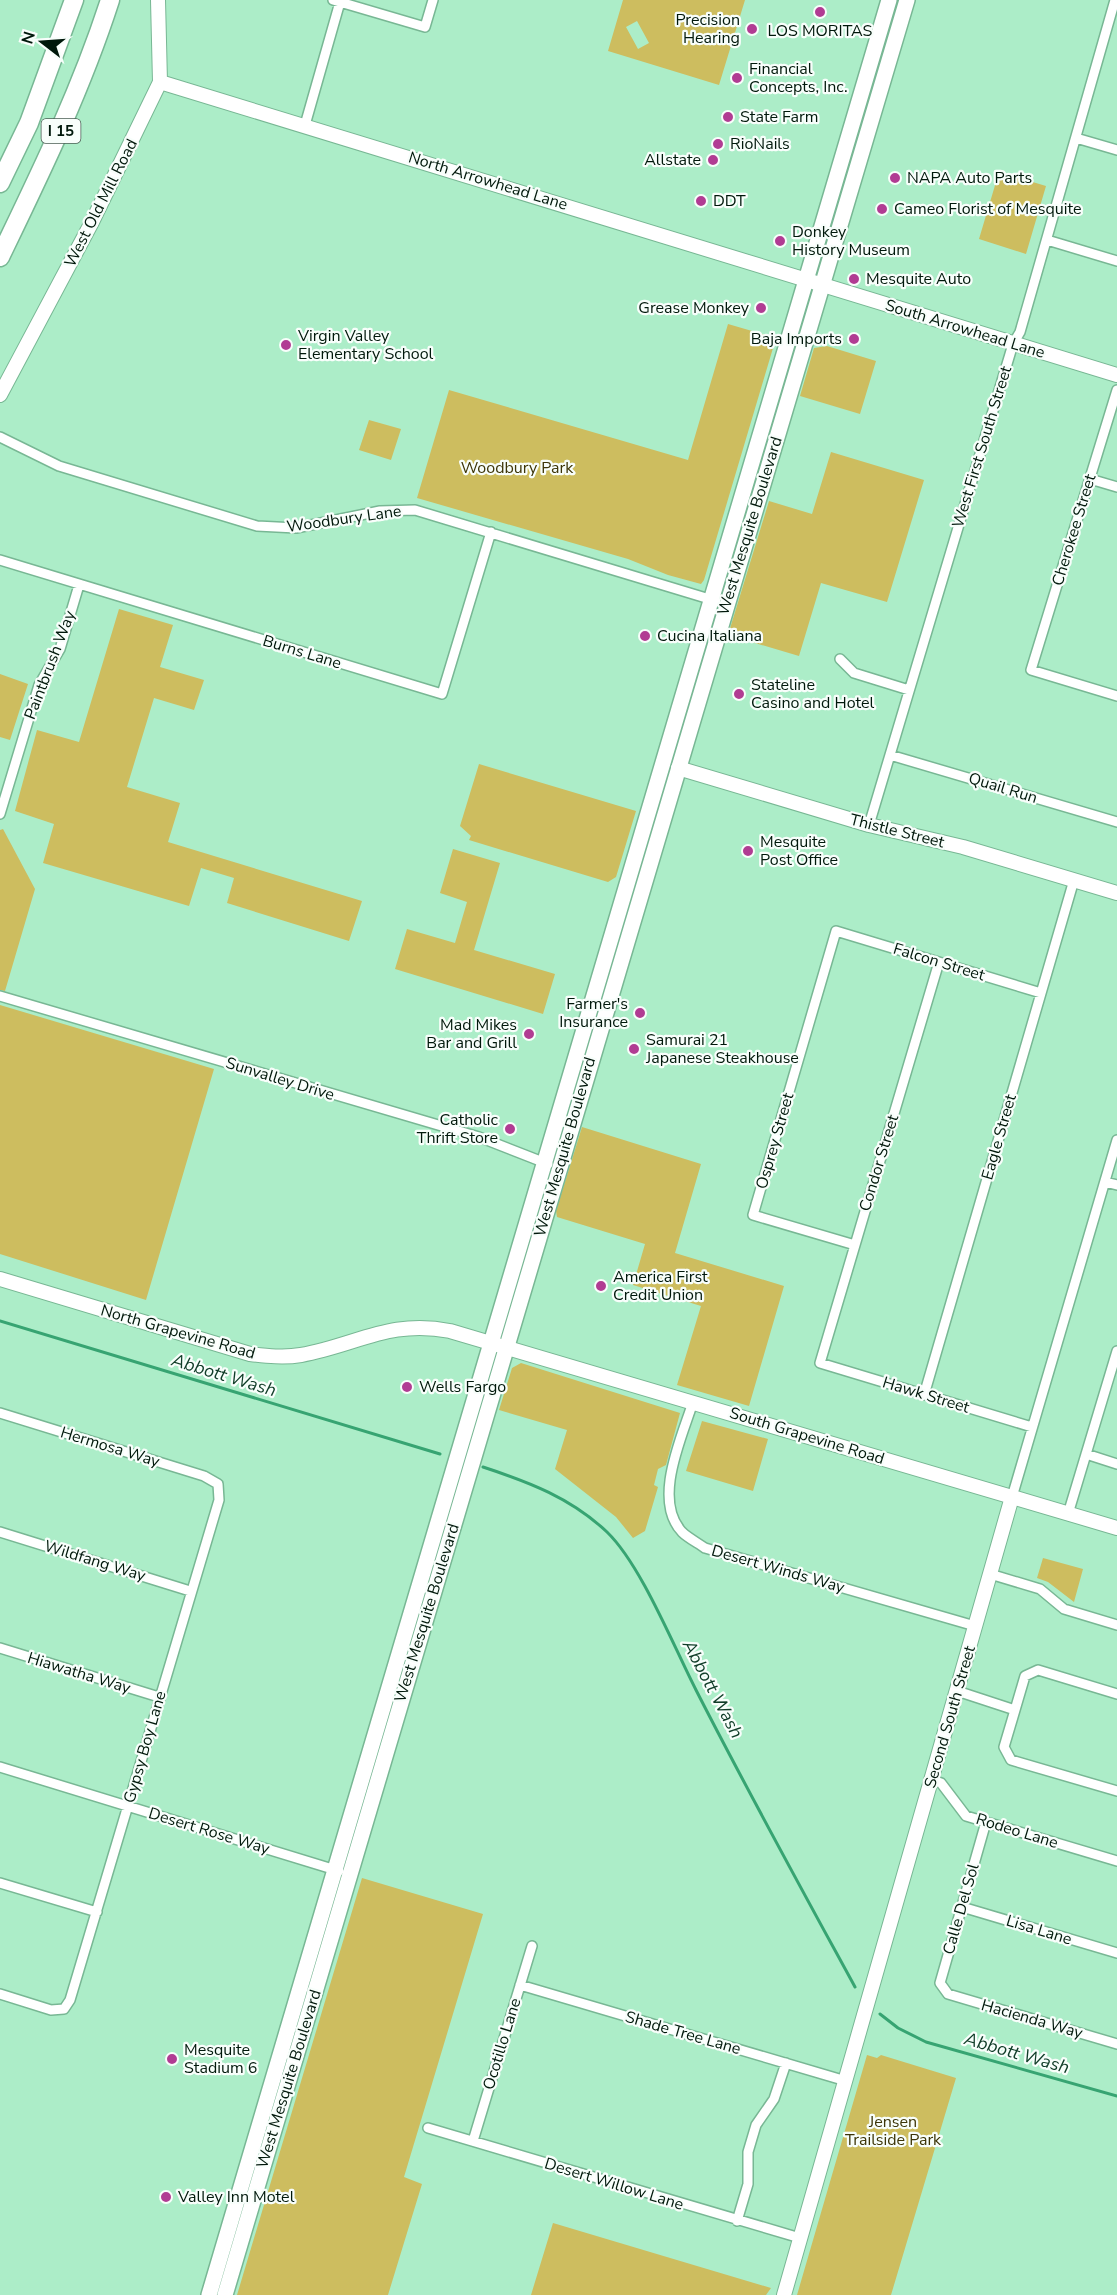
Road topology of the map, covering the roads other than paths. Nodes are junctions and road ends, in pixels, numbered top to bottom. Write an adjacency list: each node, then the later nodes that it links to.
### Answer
1 (74, 0): 13 (highway, I 15)
2 (110, 0): 15 (highway, I 15)
3 (158, 0): 9 (street, West Old Mill Road)
4 (433, 0): 8 (street)
5 (889, 0): 17 (main road, West Mesquite Boulevard)
6 (907, 0): 17 (main road, West Mesquite Boulevard)
7 (1115, 0): 11 (street, West First South Street)
8 (336, 1): 10 (street)
9 (160, 82): 10 (street, North Arrowhead Lane); 21 (street, West Old Mill Road)
10 (305, 125): 17 (street, North Arrowhead Lane)
11 (1076, 138): 12 (street); 14 (street, West First South Street)
12 (1117, 150)
13 (0, 183)
14 (1047, 240): 16 (street); 18 (street, West First South Street)
15 (0, 257)
16 (1117, 261)
17 (814, 284): 18 (street, South Arrowhead Lane); 28 (main road, West Mesquite Boulevard); 29 (main road, West Mesquite Boulevard)
18 (1013, 344): 19 (street, South Arrowhead Lane); 31 (street, West First South Street)
19 (1117, 375)
20 (1117, 390): 23 (street, Cherokee Street)
21 (0, 395)
22 (0, 437): 25 (street, Woodbury Lane)
23 (1090, 479): 24 (street); 32 (street, Cherokee Street)
24 (1117, 487)
25 (491, 532): 27 (street, Burns Lane); 28 (street, Woodbury Lane)
26 (0, 560): 27 (street, Burns Lane)
27 (79, 585): 36 (street, Paintbrush Way)
28 (710, 599): 29 (street, Woodbury Lane); 34 (main road, West Mesquite Boulevard)
29 (726, 604): 35 (main road, West Mesquite Boulevard)
30 (840, 659): 31 (street)
31 (909, 690): 33 (street, West First South Street)
32 (1117, 696)
33 (890, 755): 37 (street, Quail Run); 38 (street, West First South Street)
34 (662, 763): 35 (main road); 45 (main road, West Mesquite Boulevard)
35 (678, 768): 38 (street, Thistle Street); 45 (main road, West Mesquite Boulevard)
36 (0, 814)
37 (1117, 822)
38 (869, 825): 39 (street, Thistle Street)
39 (1074, 880): 40 (street, Thistle Street); 43 (street, Eagle Street)
40 (1117, 893)
41 (836, 931): 42 (street, Falcon Street); 51 (street, Osprey Street)
42 (939, 962): 43 (street, Falcon Street); 51 (street, Condor Street)
43 (1041, 993): 57 (street, Eagle Street)
44 (0, 996): 47 (street, Sunvalley Drive)
45 (577, 1077): 47 (main road, West Mesquite Boulevard); 48 (main road, West Mesquite Boulevard)
46 (1117, 1140): 49 (street, Second South Street)
47 (544, 1162): 48 (street, Sunvalley Drive); 53 (main road, West Mesquite Boulevard)
48 (559, 1167): 53 (main road, West Mesquite Boulevard)
49 (1105, 1182): 50 (street); 60 (street, Second South Street)
50 (1117, 1185)
51 (855, 1245): 55 (street, Condor Street)
52 (0, 1279): 53 (street, North Grapevine Road)
53 (498, 1344): 58 (street, South Grapevine Road); 70 (main road, West Mesquite Boulevard)
54 (1117, 1351): 56 (street)
55 (820, 1363): 57 (street, Hawk Street)
56 (1114, 1369): 61 (street)
57 (924, 1395): 60 (street, Hawk Street)
58 (693, 1402): 64 (street, South Grapevine Road); 72 (street, Desert Winds Way)
59 (0, 1413): 63 (street, Hermosa Way)
60 (1032, 1428): 64 (street, Second South Street)
61 (1086, 1454): 62 (street); 65 (street)
62 (1117, 1464)
63 (218, 1484): 69 (street, Gypsy Boy Lane)
64 (1012, 1497): 65 (street, South Grapevine Road); 68 (street, Second South Street)
65 (1068, 1514): 66 (street, South Grapevine Road)
66 (1117, 1528)
67 (0, 1532): 69 (street, Wildfang Way)
68 (990, 1574): 71 (street); 72 (street, Second South Street)
69 (190, 1591): 76 (street, Gypsy Boy Lane)
70 (419, 1614): 84 (main road, West Mesquite Boulevard); 85 (main road, West Mesquite Boulevard)
71 (1117, 1625)
72 (975, 1626): 74 (street, Second South Street)
73 (0, 1648): 76 (street, Hiawatha Way)
74 (957, 1691): 77 (street); 79 (street, Second South Street)
75 (1117, 1694): 77 (street)
76 (159, 1697): 81 (street, Gypsy Boy Lane)
77 (1015, 1710): 80 (street)
78 (0, 1767): 81 (street, Desert Rose Way)
79 (932, 1780): 82 (street, Rodeo Lane); 96 (street, Second South Street)
80 (1117, 1791)
81 (128, 1806): 84 (street, Desert Rose Way); 88 (street, Gypsy Boy Lane)
82 (986, 1822): 83 (street, Rodeo Lane); 87 (street, Calle Del Sol)
83 (1117, 1861)
84 (335, 1869): 85 (street, Desert Rose Way); 101 (main road, West Mesquite Boulevard)
85 (350, 1874): 102 (main road, West Mesquite Boulevard)
86 (0, 1883): 88 (street)
87 (962, 1907): 90 (street, Lisa Lane); 93 (street, Calle Del Sol)
88 (97, 1912): 92 (street, Gypsy Boy Lane)
89 (532, 1946): 91 (street, Ocotillo Lane)
90 (1117, 1953)
91 (520, 1985): 95 (street, Shade Tree Lane); 98 (street, Ocotillo Lane)
92 (0, 1994)
93 (948, 1994): 94 (street, Hacienda Way)
94 (1117, 2044)
95 (786, 2063): 96 (street, Shade Tree Lane); 99 (street)
96 (846, 2081): 100 (street, Second South Street)
97 (428, 2128): 98 (street, Desert Willow Lane)
98 (473, 2141): 99 (street, Desert Willow Lane)
99 (737, 2220): 100 (street, Desert Willow Lane)
100 (800, 2238): 103 (street, Second South Street)
101 (209, 2295)
102 (225, 2295)
103 (784, 2295)

